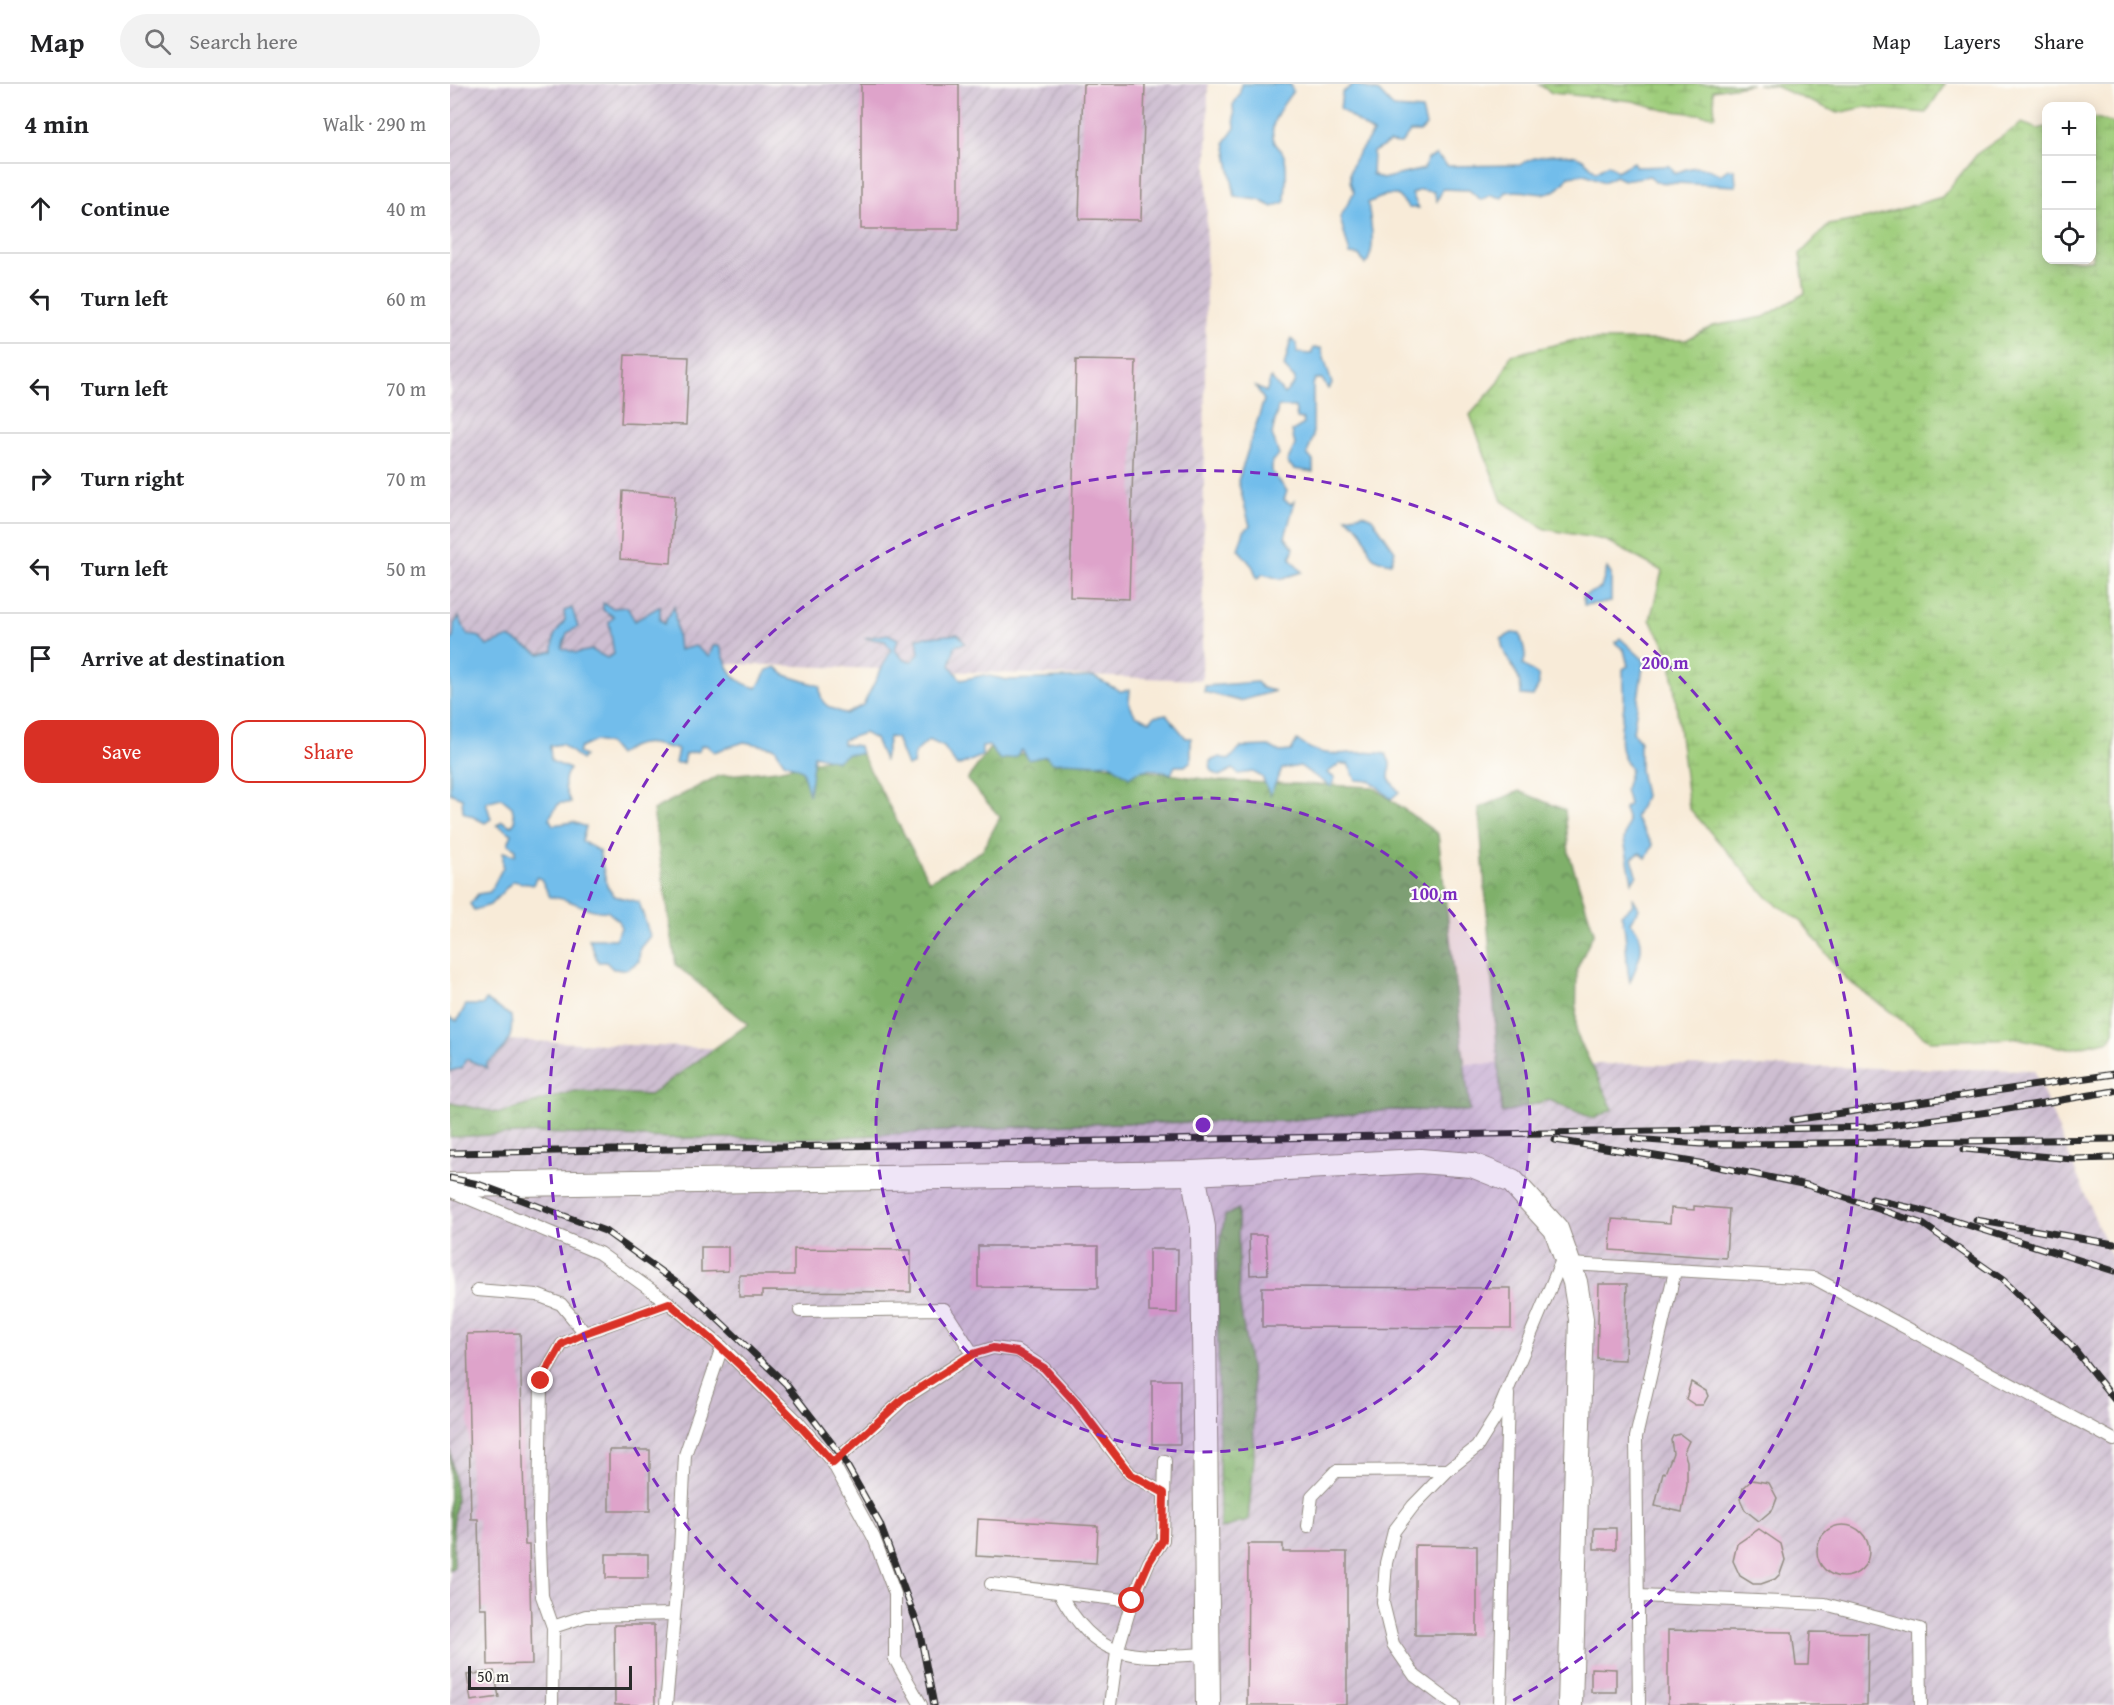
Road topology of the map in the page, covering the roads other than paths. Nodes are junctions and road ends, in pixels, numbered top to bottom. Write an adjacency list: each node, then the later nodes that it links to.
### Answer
1 (1193, 1173): 2 (street); 4 (street); 26 (street)
2 (450, 1185)
3 (450, 1191): 7 (lane)
4 (1568, 1257): 5 (lane); 12 (lane); 34 (street)
5 (1675, 1271): 13 (lane); 21 (lane)
6 (477, 1290): 9 (lane)
7 (669, 1303): 9 (lane); 10 (lane)
8 (800, 1311): 11 (lane)
9 (585, 1333): 24 (lane)
10 (722, 1347): 15 (lane); 23 (lane)
11 (973, 1354): 15 (lane); 17 (lane)
12 (1508, 1389): 16 (lane); 33 (lane)
13 (2114, 1440)
14 (1165, 1461): 17 (lane)
15 (833, 1463): 29 (lane)
16 (1448, 1470): 18 (lane); 32 (lane)
17 (1164, 1493): 22 (lane)
18 (1308, 1526)
19 (991, 1584): 20 (lane)
20 (1059, 1592): 22 (lane); 25 (lane)
21 (1639, 1596): 35 (lane); 36 (lane)
22 (1132, 1601): 25 (lane)
23 (674, 1614): 24 (lane); 28 (lane)
24 (553, 1628): 27 (lane)
25 (1117, 1652): 26 (lane); 30 (lane)
26 (1207, 1654): 31 (street)
27 (552, 1705)
28 (666, 1705)
29 (921, 1705)
30 (1110, 1705)
31 (1208, 1705)
32 (1454, 1705)
33 (1500, 1705)
34 (1570, 1705)
35 (1639, 1705)
36 (1921, 1705)

